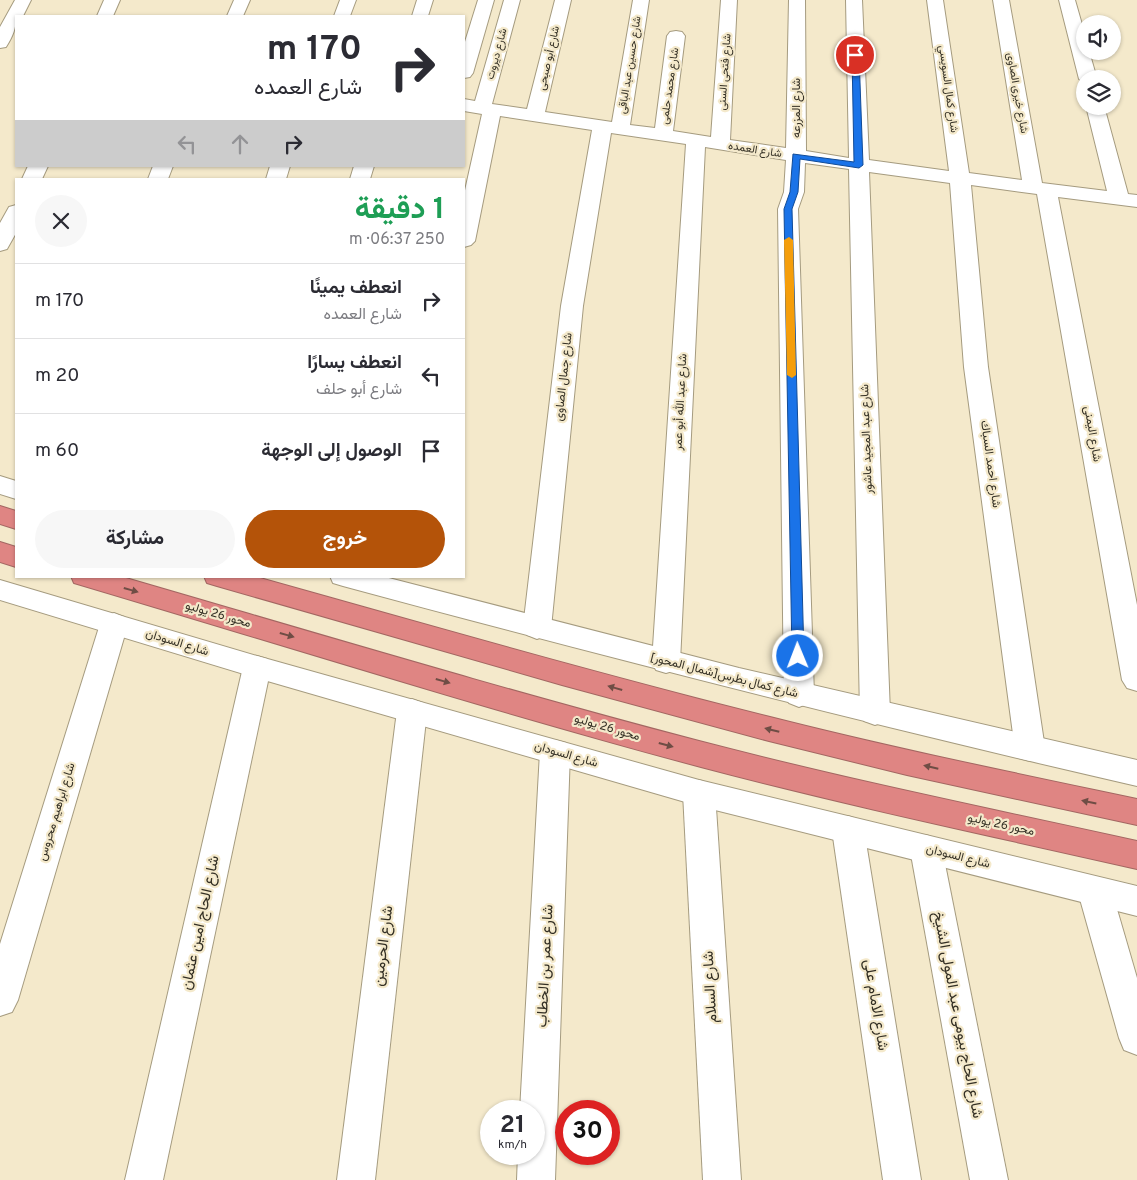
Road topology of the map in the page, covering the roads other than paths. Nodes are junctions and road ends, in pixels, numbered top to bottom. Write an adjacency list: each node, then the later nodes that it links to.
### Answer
1 (23, 0): 21 (street)
2 (112, 0): 16 (street)
3 (242, 0): 17 (street)
4 (348, 0): 18 (street)
5 (425, 0): 19 (street)
6 (486, 0): 23 (street)
7 (512, 0): 24 (street, شارع ديروت)
8 (563, 0): 26 (street, شارع أبو صبحى)
9 (641, 0): 27 (street, شارع حسين عبد الباقى)
10 (729, 0): 30 (street, شارع فتحى السنى)
11 (797, 0): 31 (street, شارع المزرعه)
12 (854, 0): 32 (street, شارع عبد المجيد عاشور)
13 (935, 0): 33 (street, شارع كمال السويسي)
14 (1001, 0): 34 (street, شارع خيرى الصاوى)
15 (1067, 0): 22 (street)
16 (104, 15)
17 (235, 15)
18 (342, 15)
19 (420, 15)
20 (676, 36): 28 (street, شارع محمد حلمى)
21 (0, 43)
22 (1086, 70)
23 (465, 71)
24 (479, 108): 26 (street, شارع العمده); 37 (street, شارع ديروت)
25 (1098, 115): 35 (street)
26 (535, 116): 27 (street, شارع العمده)
27 (611, 128): 28 (street, شارع العمده); 51 (street, شارع جمال الصاوى)
28 (663, 136): 29 (street, شارع العمده)
29 (696, 141): 30 (street, شارع العمده); 52 (street, شارع عبد الله أبو عمر)
30 (720, 144): 31 (street, شارع العمده)
31 (796, 156): 32 (street, شارع العمده); 55 (street, شارع المزرعه)
32 (859, 165): 33 (street, شارع العمده); 57 (street, شارع عبد المجيد عاشور)
33 (960, 177): 34 (street, شارع العمده); 58 (street, شارع احمد السباك)
34 (1039, 187): 35 (street, شارع العمده); 54 (street, شارع اليمنى)
35 (1128, 200)
36 (15, 213): 38 (street)
37 (465, 232)
38 (0, 245)
39 (0, 486): 40 (street)
40 (15, 490)
41 (0, 515): 42 (highway)
42 (15, 520)
43 (0, 552): 44 (highway)
44 (15, 556)
45 (91, 578): 65 (highway, محور 26 يوليو, one-way to 65)
46 (224, 578): 62 (highway, one-way to 46)
47 (359, 578): 48 (street, شارع كمال بطرس[شمال المحور])
48 (390, 582): 51 (street, شارع كمال بطرس[شمال المحور])
49 (0, 590): 50 (street, شارع السودان)
50 (114, 624): 53 (street, شارع السودان); 68 (street, شارع ابراهيم محروس)
51 (537, 628): 52 (street, شارع كمال بطرس[شمال المحور])
52 (666, 662): 55 (street, شارع كمال بطرس[شمال المحور])
53 (257, 667): 56 (street, شارع السودان); 70 (street, شارع الحاج امين عثمان)
54 (1137, 680)
55 (799, 695): 57 (street, شارع كمال بطرس[شمال المحور])
56 (412, 711): 59 (street, شارع السودان); 71 (street, شارع الحرمين)
57 (875, 713): 58 (street, شارع كمال بطرس[شمال المحور])
58 (1030, 749): 60 (street, شارع كمال بطرس[شمال المحور])
59 (555, 752): 61 (street, شارع السودان); 72 (street, شارع عمر بن الخطاب)
60 (1137, 773)
61 (699, 793): 63 (street, شارع السودان); 73 (street, شارع السلام)
62 (1137, 812)
63 (848, 830): 64 (street, شارع السودان); 74 (street, شارع الامام على)
64 (926, 849): 66 (street, شارع السودان); 75 (street, شارع الحاج بيومى عبد المولى الشيخ)
65 (1137, 855)
66 (1095, 892): 67 (street, شارع السودان); 69 (street)
67 (1137, 901)
68 (0, 1000)
69 (1137, 1038)
70 (144, 1180)
71 (356, 1180)
72 (536, 1180)
73 (722, 1180)
74 (902, 1180)
75 (989, 1180)

